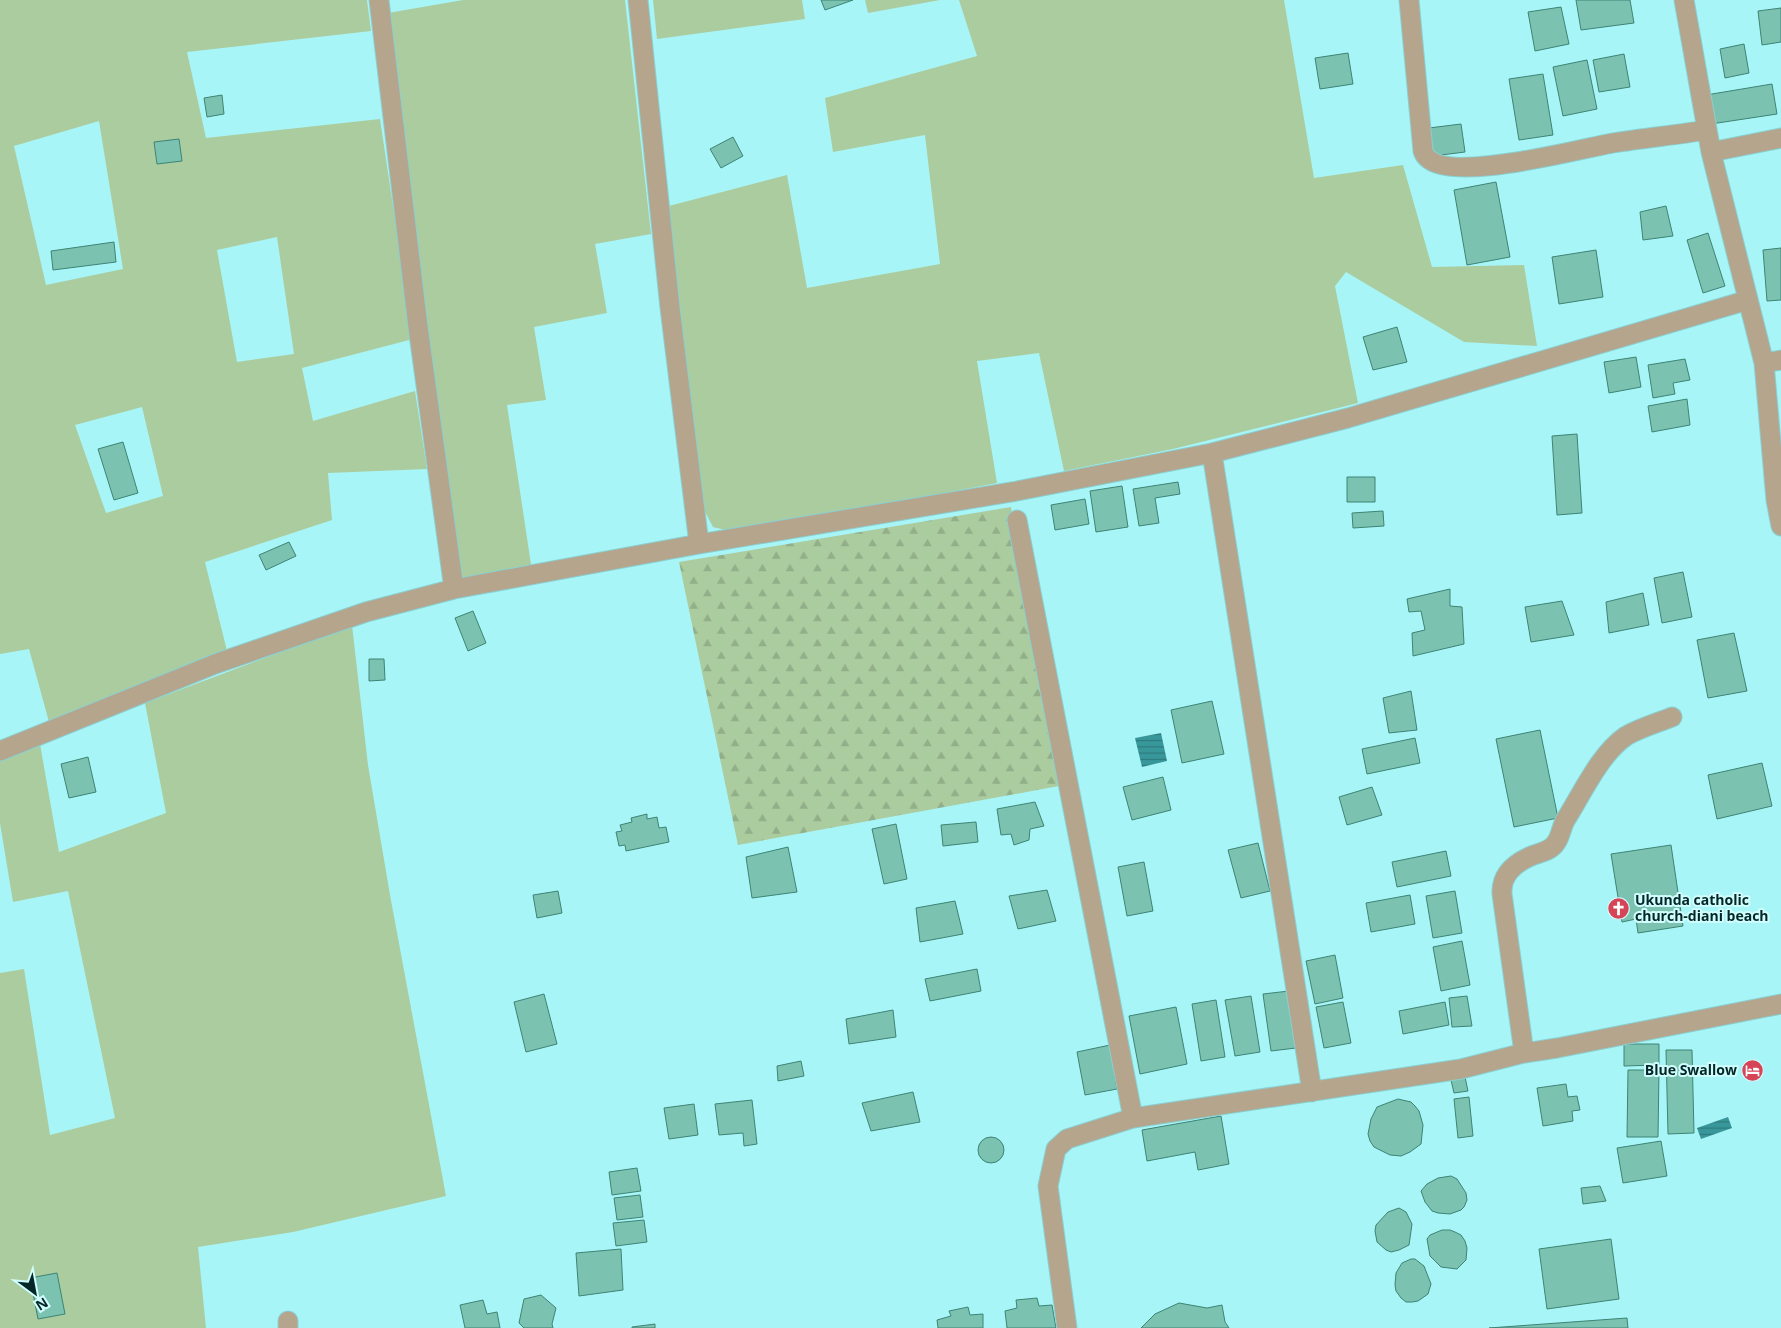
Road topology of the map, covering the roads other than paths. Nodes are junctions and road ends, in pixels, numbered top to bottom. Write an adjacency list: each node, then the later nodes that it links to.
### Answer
1 (379, 0): 14 (street)
2 (638, 0): 13 (street)
3 (1409, 0): 5 (street)
4 (1684, 0): 5 (street)
5 (1707, 130): 7 (street)
6 (1781, 138): 7 (street)
7 (1711, 152): 8 (street)
8 (1748, 300): 9 (street); 10 (street)
9 (1772, 362): 12 (street)
10 (1212, 453): 13 (street); 19 (street)
11 (1017, 520): 20 (street)
12 (1781, 526)
13 (699, 544): 14 (street)
14 (454, 589): 16 (street)
15 (1672, 717): 18 (street)
16 (0, 751)
17 (1781, 1004): 18 (street)
18 (1524, 1053): 19 (street)
19 (1312, 1092): 20 (street)
20 (1133, 1118): 21 (street)
21 (1067, 1328)

